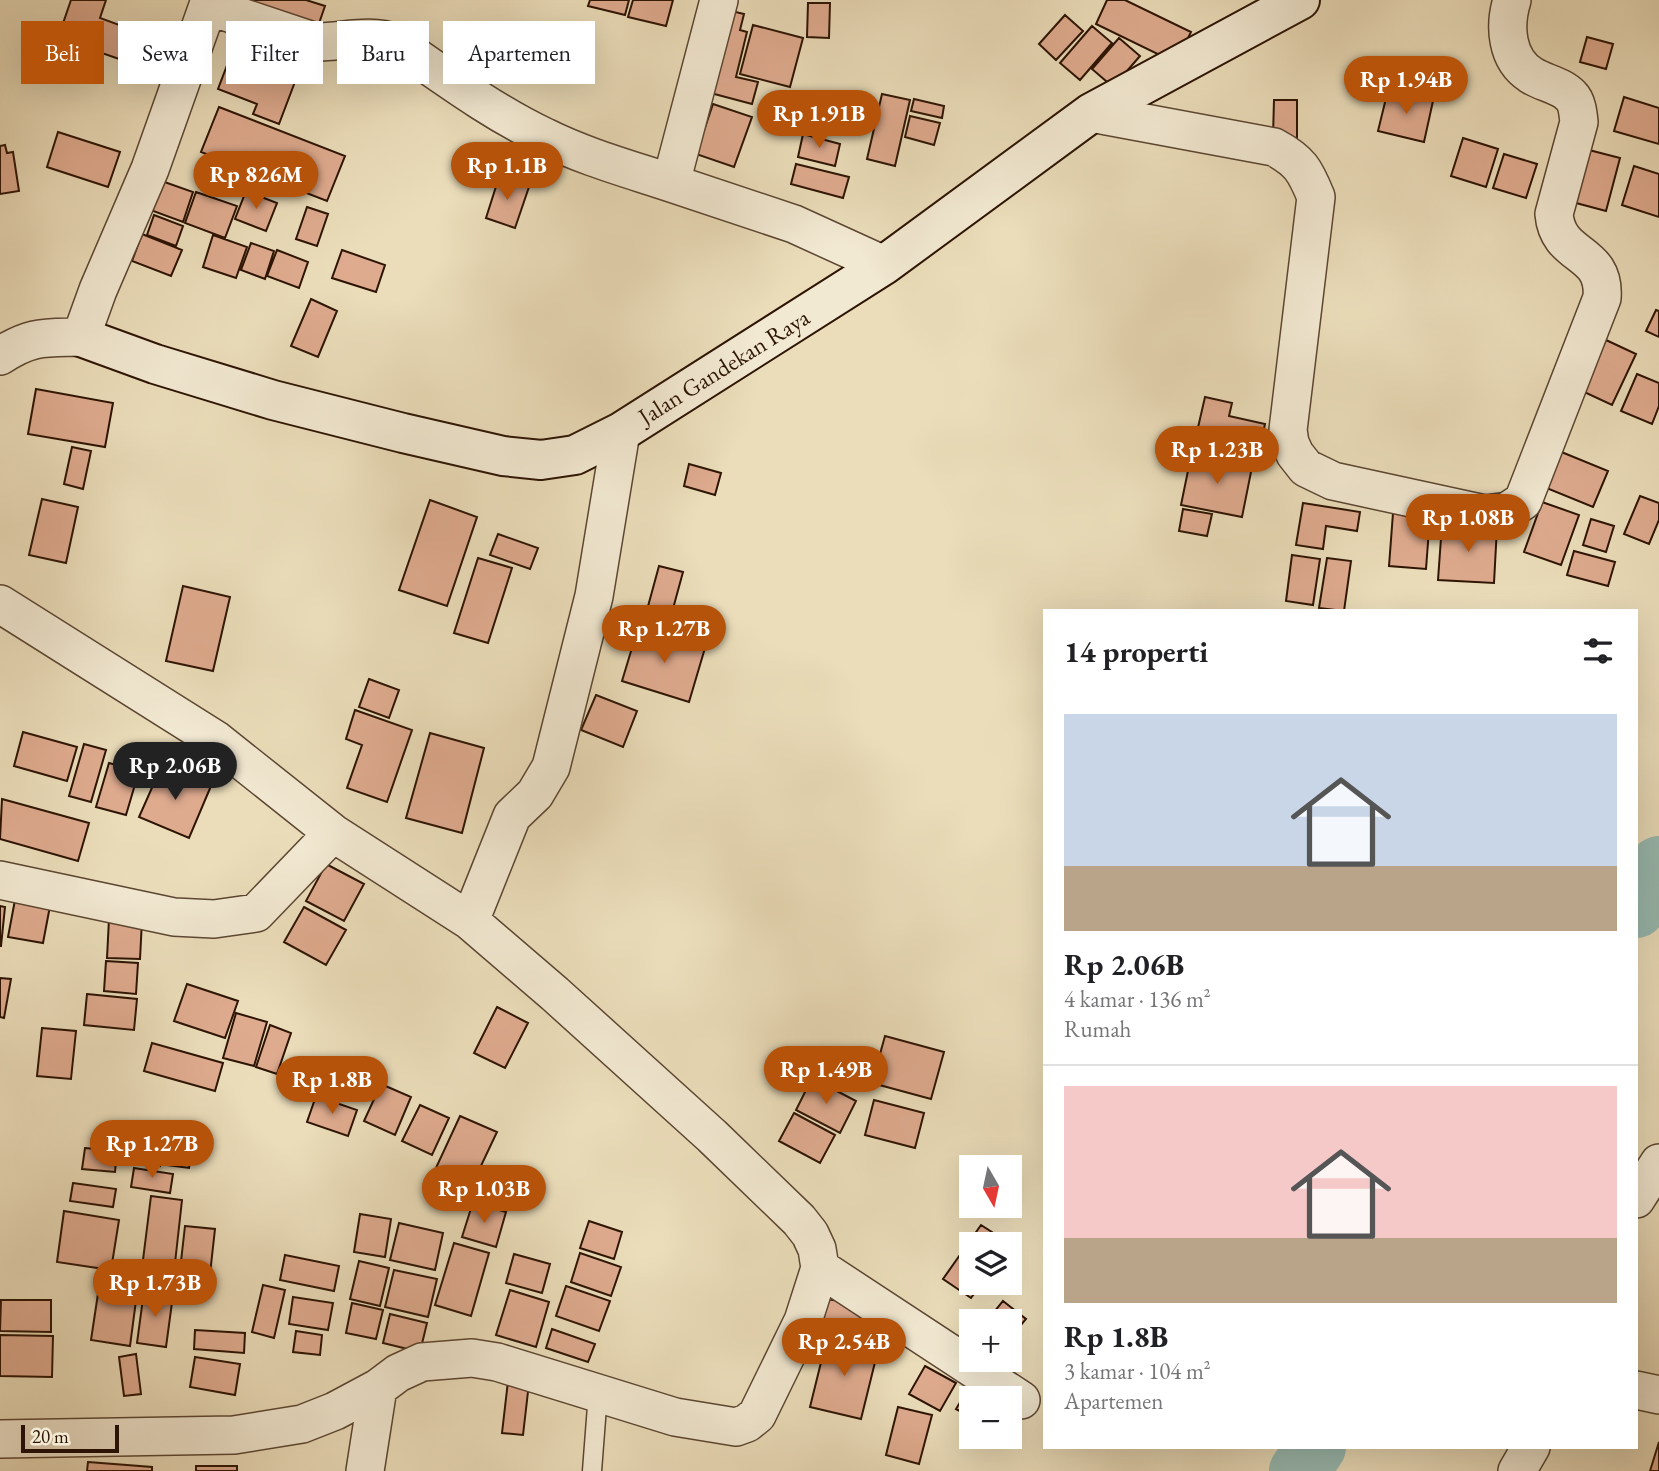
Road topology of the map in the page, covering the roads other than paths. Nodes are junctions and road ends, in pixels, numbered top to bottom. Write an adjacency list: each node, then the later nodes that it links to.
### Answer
1 (719, 0): 6 (street)
2 (1300, 0): 5 (street, Jalan Gandekan Raya)
3 (1512, 0): 5 (street)
4 (209, 3): 6 (street); 8 (street)
5 (1091, 113): 7 (street, Jalan Gandekan Raya)
6 (671, 183): 7 (street)
7 (884, 265): 10 (street, Jalan Gandekan Raya)
8 (81, 337): 9 (street); 10 (street, Jalan Gandekan Raya)
9 (0, 356)
10 (621, 432): 14 (street)
11 (0, 604): 12 (street)
12 (333, 833): 13 (street); 14 (street)
13 (0, 880)
14 (470, 921): 17 (street)
15 (1659, 1163): 16 (street)
16 (1638, 1196)
17 (820, 1268): 18 (street); 21 (street)
18 (1000, 1386)
19 (379, 1388): 21 (street); 23 (street); 25 (street)
20 (1638, 1390): 22 (street)
21 (598, 1393): 26 (lane)
22 (1659, 1395)
23 (0, 1438)
24 (1530, 1449): 27 (street)
25 (365, 1471)
26 (592, 1471)
27 (1517, 1471)

